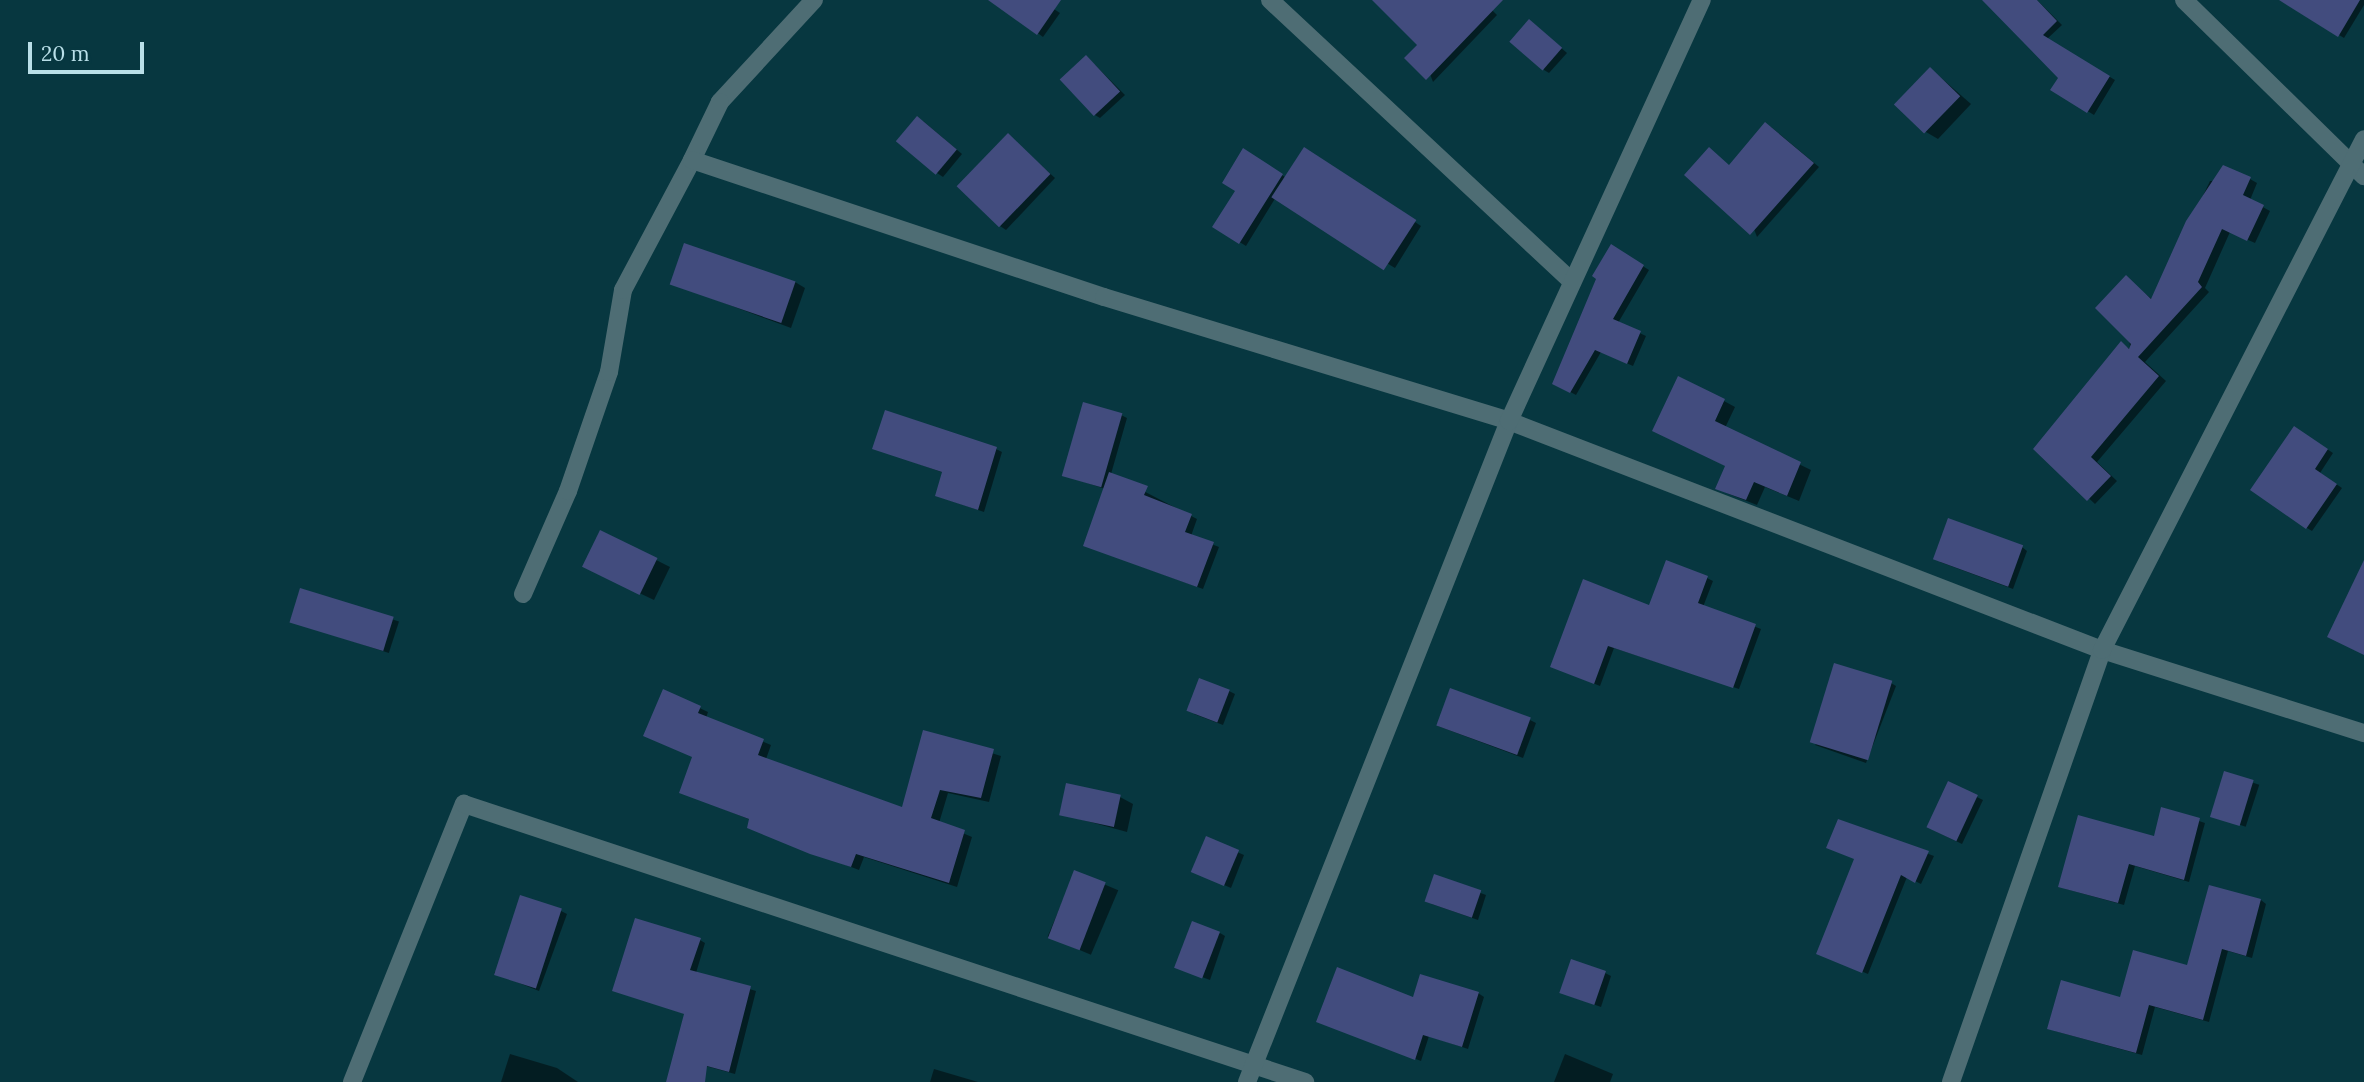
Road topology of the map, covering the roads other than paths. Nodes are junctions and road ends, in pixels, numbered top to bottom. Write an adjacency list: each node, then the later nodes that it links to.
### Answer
1 (814, 0): 6 (street)
2 (1270, 0): 8 (street)
3 (1702, 0): 8 (street)
4 (2184, 0): 7 (street)
5 (2364, 139): 7 (street)
6 (692, 160): 9 (street); 10 (street)
7 (2358, 170): 11 (street)
8 (1572, 282): 9 (street)
9 (1509, 421): 11 (street); 13 (street)
10 (523, 594)
11 (2102, 650): 12 (street); 17 (street)
12 (2364, 733)
13 (1255, 1062): 14 (street); 15 (street); 16 (street)
14 (352, 1082)
15 (1247, 1082)
16 (1305, 1082)
17 (1951, 1082)

